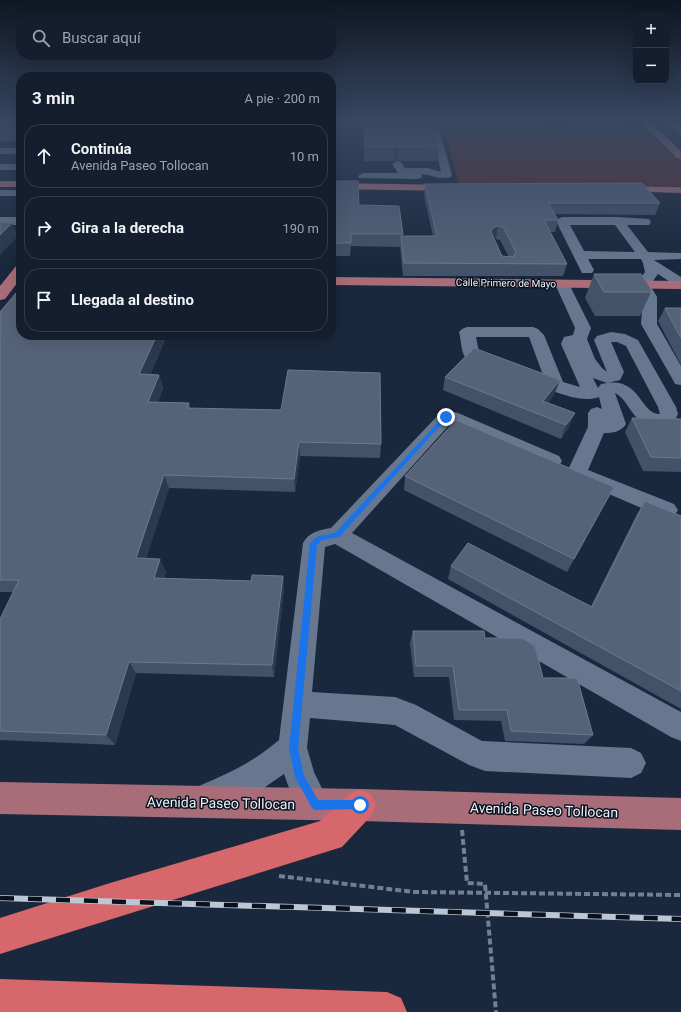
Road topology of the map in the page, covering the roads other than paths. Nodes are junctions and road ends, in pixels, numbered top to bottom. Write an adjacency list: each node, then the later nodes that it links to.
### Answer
1 (447, 169): 3 (lane)
2 (364, 173): 3 (lane)
3 (442, 182): 5 (main road); 7 (main road)
4 (16, 185): 6 (main road)
5 (336, 186)
6 (2, 188): 10 (lane)
7 (467, 188)
8 (610, 189): 9 (main road)
9 (681, 190)
10 (16, 192)
11 (0, 221): 12 (lane)
12 (16, 221)
13 (618, 222): 14 (lane); 15 (lane); 17 (lane)
14 (645, 222)
15 (580, 255): 17 (lane); 18 (lane)
16 (678, 256): 17 (lane)
17 (647, 260): 24 (lane); 25 (lane)
18 (587, 270)
19 (16, 274): 20 (main road)
20 (0, 276)
21 (16, 277): 26 (main road)
22 (336, 280): 23 (main road, Calle Primero de Mayo)
23 (562, 284): 25 (main road, Calle Primero de Mayo); 27 (lane)
24 (681, 284): 25 (main road, Calle Primero de Mayo)
25 (644, 285): 28 (lane)
26 (0, 296)
27 (579, 339): 30 (lane); 31 (lane)
28 (681, 380)
29 (556, 386): 29 (lane); 30 (lane)
30 (592, 394): 31 (lane)
31 (597, 427): 32 (lane)
32 (577, 472): 33 (lane); 34 (lane)
33 (667, 510)
34 (337, 535): 35 (lane); 36 (lane)
35 (297, 704): 37 (lane); 38 (lane)
36 (681, 727)
37 (293, 748): 40 (lane); 41 (lane)
38 (631, 763)
39 (0, 798): 40 (main road, Avenida Paseo Tollocan)
40 (198, 802): 41 (main road, Avenida Paseo Tollocan)
41 (315, 805): 42 (main road, Avenida Paseo Tollocan)
42 (360, 805): 43 (main road, Avenida Paseo Tollocan); 44 (highway)
43 (681, 814)
44 (0, 936)
45 (0, 998): 46 (highway)
46 (388, 1012)

